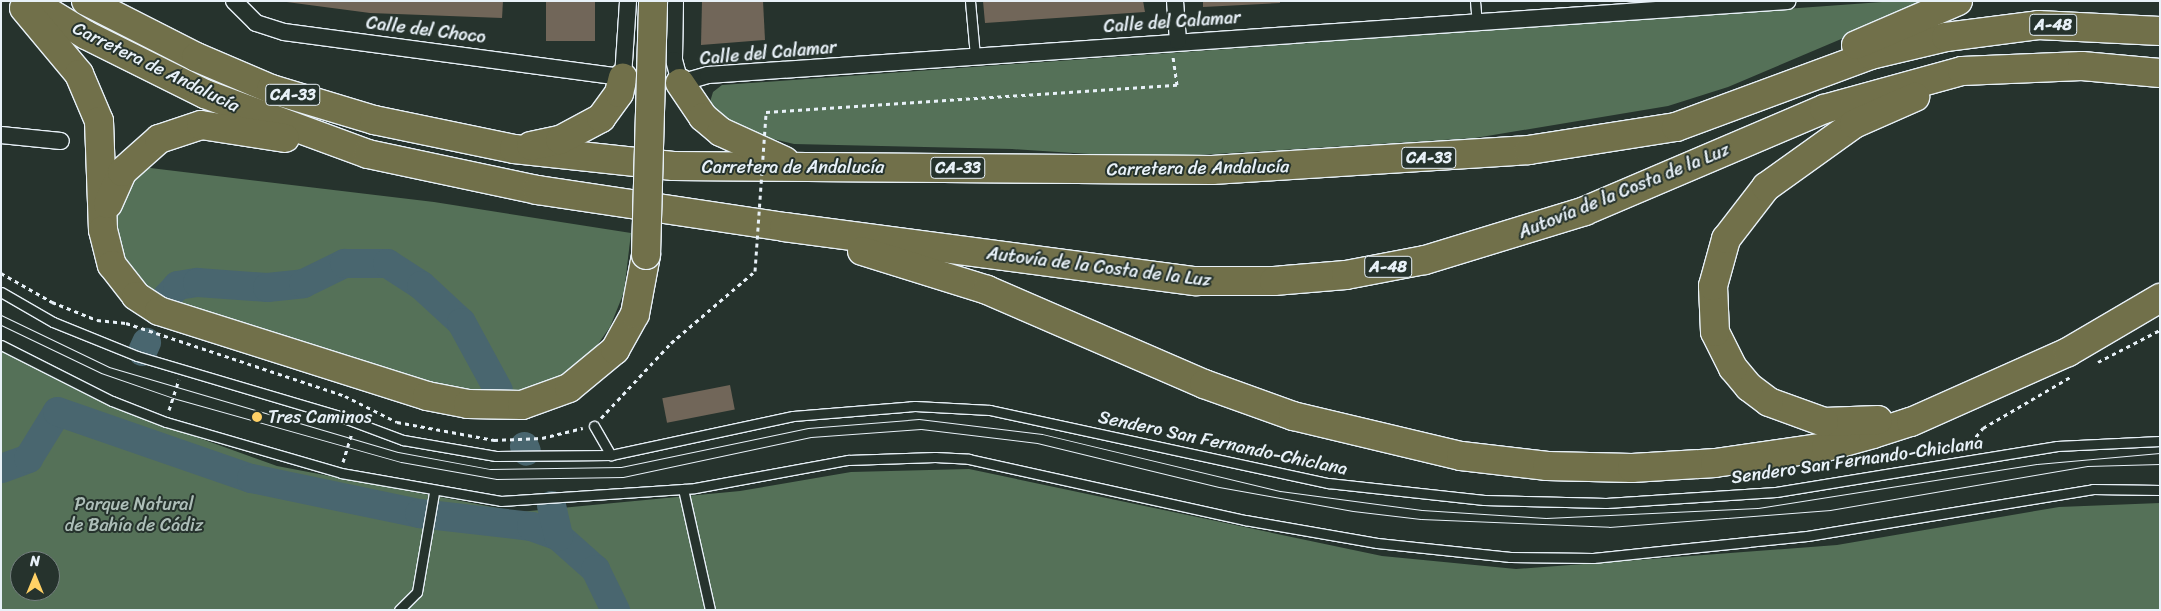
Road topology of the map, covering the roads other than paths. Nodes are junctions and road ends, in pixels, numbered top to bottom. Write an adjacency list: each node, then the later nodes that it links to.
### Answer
1 (18, 1): 29 (highway)
2 (30, 1): 24 (highway, Carretera de Andalucía / CA-33)
3 (86, 1): 25 (highway, Carretera de Andalucía / CA-33)
4 (234, 1): 20 (street, Calle del Choco)
5 (628, 1): 20 (street)
6 (653, 1): 29 (highway, bridge)
7 (675, 1): 21 (street)
8 (970, 1): 17 (lane)
9 (1175, 1): 16 (street)
10 (1475, 1): 14 (lane)
11 (1787, 1): 13 (street, Calle del Calamar)
12 (1958, 1): 26 (highway)
13 (1700, 4): 14 (street, Calle del Calamar)
14 (1478, 22): 16 (street, Calle del Calamar)
15 (2160, 31): 26 (highway, Autovía de la Costa de la Luz / A-48)
16 (1175, 42): 17 (street, Calle del Calamar)
17 (975, 56): 21 (street, Calle del Calamar)
18 (1962, 71): 19 (highway, Autovía de la Costa de la Luz / A-48); 28 (highway, Autovía de la Costa de la Luz / A-48); 33 (highway)
19 (2160, 73)
20 (624, 77): 25 (highway)
21 (680, 83): 27 (highway)
22 (1, 135): 23 (street)
23 (61, 141)
24 (343, 147): 28 (highway, Carretera de Andalucía / CA-33); 29 (highway)
25 (514, 149): 27 (highway, Carretera de Andalucía / CA-33)
26 (1529, 150): 27 (highway, Carretera de Andalucía / CA-33)
27 (803, 167)
28 (784, 227): 33 (highway)
29 (103, 230)
30 (1, 292): 36 (lane, Sendero San Fernando-Chiclana)
31 (2160, 298): 33 (highway)
32 (1, 346): 39 (lane)
33 (1942, 408)
34 (594, 426): 36 (lane)
35 (2160, 441): 36 (lane, Sendero San Fernando-Chiclana)
36 (611, 455)
37 (683, 489): 38 (lane); 39 (lane); 41 (lane)
38 (2160, 490)
39 (434, 493): 40 (lane)
40 (399, 610)
41 (710, 610)

